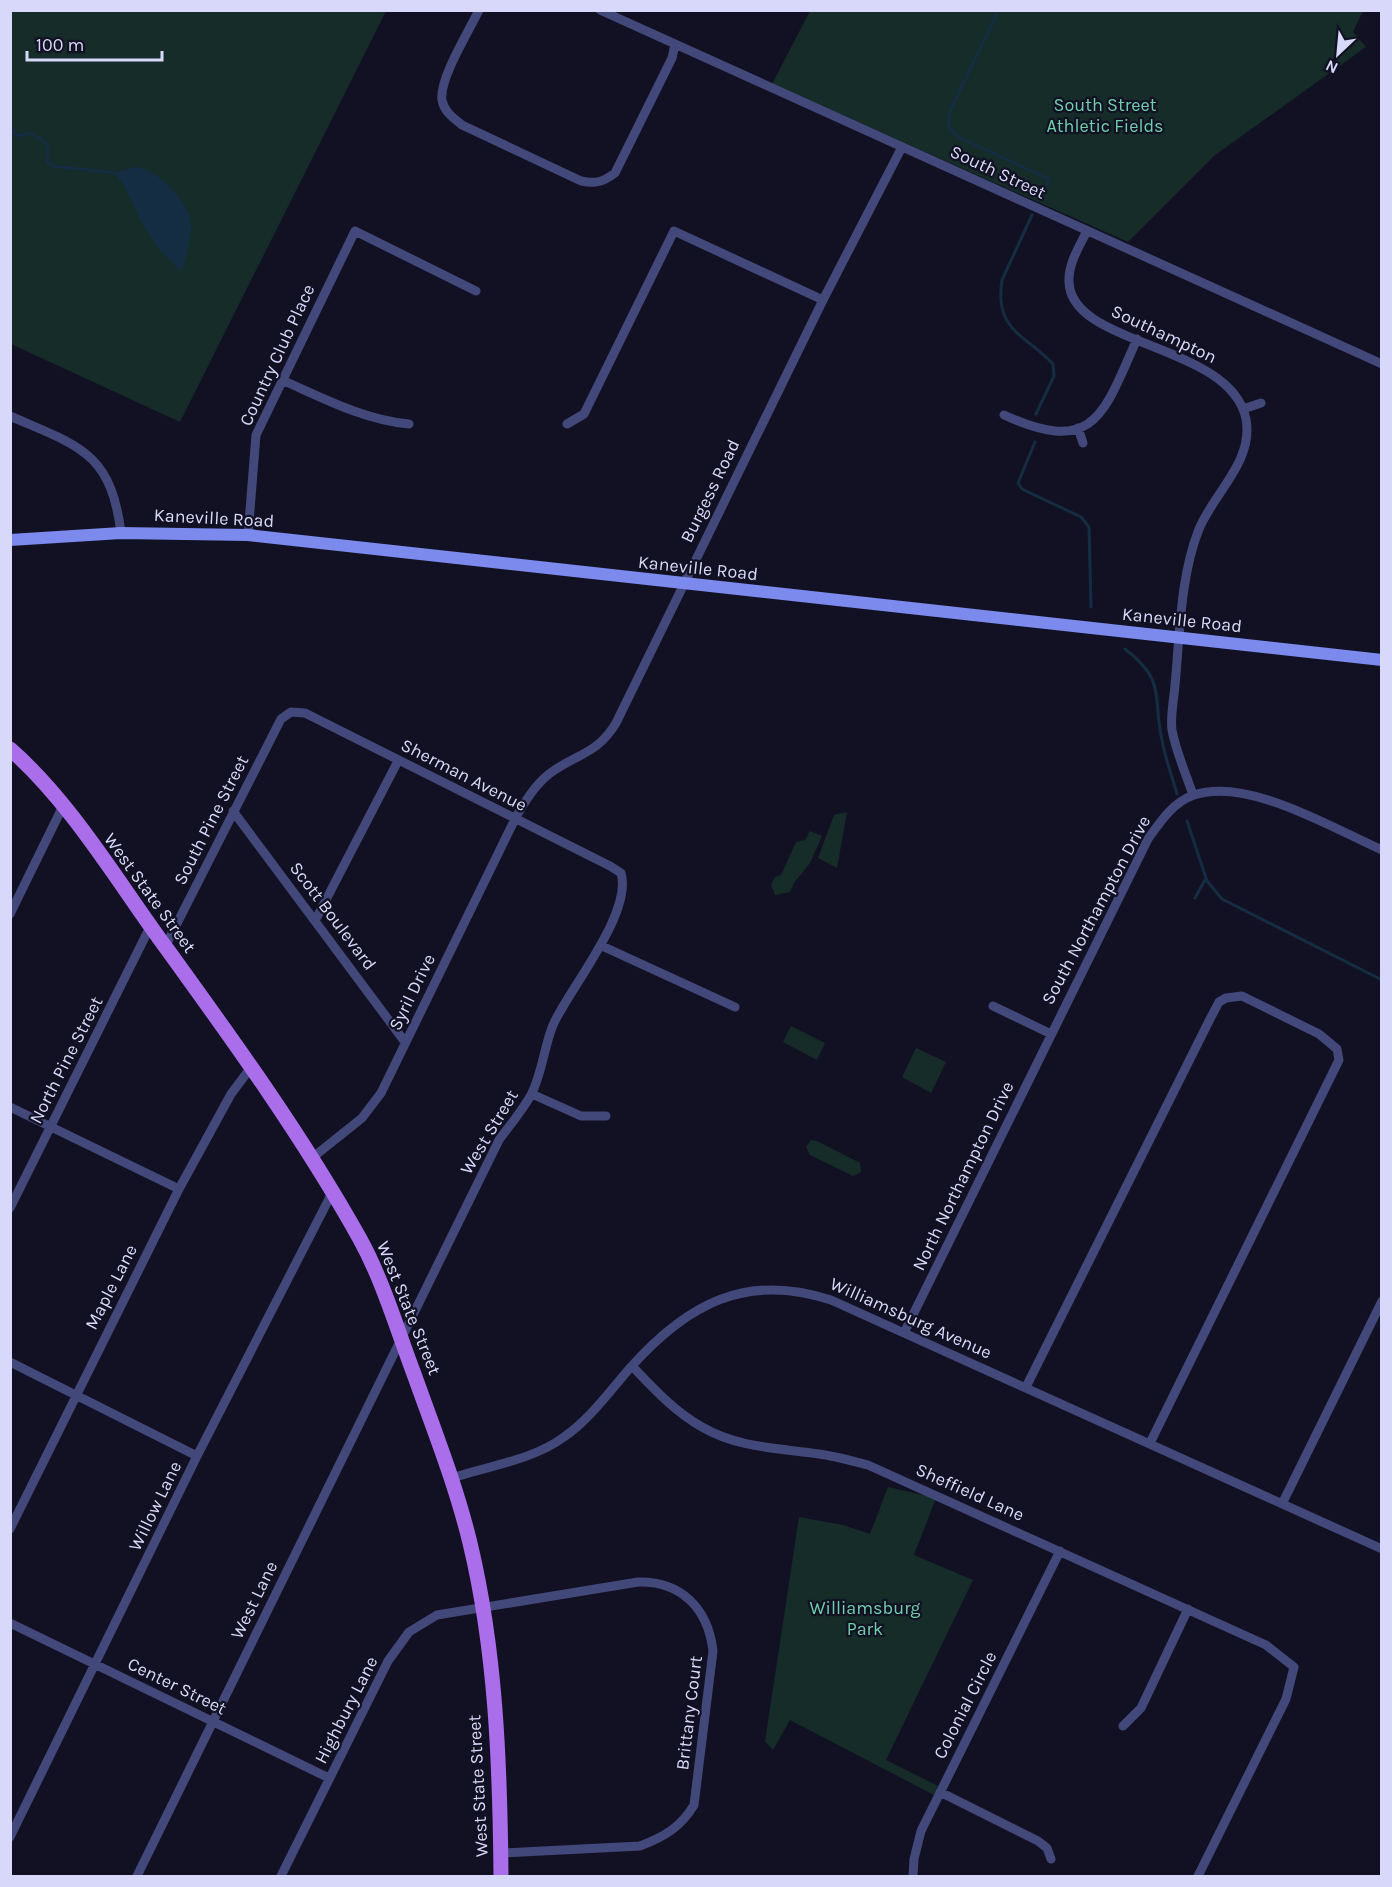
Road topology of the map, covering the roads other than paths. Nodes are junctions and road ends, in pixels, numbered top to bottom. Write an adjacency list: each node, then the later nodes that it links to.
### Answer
1 (479, 10): 3 (street)
2 (600, 10): 3 (street, South Street)
3 (675, 44): 4 (street, South Street)
4 (902, 147): 5 (street, South Street); 7 (street, Burgess Road)
5 (1087, 231): 8 (street, Southampton); 9 (street, South Street)
6 (476, 291): 10 (street, Country Club Place)
7 (823, 300): 16 (street); 22 (street, Burgess Road)
8 (1137, 339): 12 (street, Southampton); 17 (street)
9 (1382, 364)
10 (282, 380): 15 (street); 20 (street, Country Club Place)
11 (1261, 403): 12 (street)
12 (1243, 409): 23 (street, Southampton)
13 (1004, 415): 17 (street)
14 (10, 416): 19 (street)
15 (409, 424)
16 (567, 424)
17 (1078, 428): 18 (street)
18 (1083, 443)
19 (121, 533): 20 (main road, Kaneville Road); 21 (main road, Kaneville Road)
20 (248, 535): 22 (main road, Kaneville Road)
21 (10, 540)
22 (682, 584): 23 (main road, Kaneville Road); 31 (street, Burgess Road)
23 (1179, 638): 24 (main road, Kaneville Road); 28 (street)
24 (1382, 660)
25 (291, 712): 27 (street, Sherman Avenue); 30 (street, South Pine Street)
26 (10, 750): 29 (main road, West State Street)
27 (398, 761): 31 (street, Sherman Avenue); 35 (street)
28 (1193, 795): 32 (street); 41 (street, South Northampton Drive)
29 (63, 806): 34 (street); 36 (main road, West State Street)
30 (233, 811): 35 (street, Scott Boulevard); 38 (street, South Pine Street)
31 (515, 819): 33 (street, Sherman Avenue); 42 (street, Syril Drive)
32 (1382, 850)
33 (621, 873): 37 (street, West Street)
34 (10, 914)
35 (316, 919): 42 (street, Scott Boulevard)
36 (150, 927): 38 (main road, West State Street); 47 (street, North Pine Street)
37 (602, 946): 40 (street); 44 (street, West Street)
38 (165, 947): 43 (main road, West State Street)
39 (993, 1006): 41 (street)
40 (735, 1007)
41 (1051, 1034): 53 (street, North Northampton Drive)
42 (405, 1042): 48 (street, Syril Drive)
43 (252, 1066): 48 (main road, West State Street); 49 (street, Maple Lane)
44 (532, 1094): 46 (street); 54 (street, West Street)
45 (10, 1107): 47 (street)
46 (606, 1116)
47 (50, 1127): 49 (street); 51 (street, North Pine Street)
48 (312, 1158): 50 (main road, West State Street)
49 (179, 1190): 58 (street, Maple Lane)
50 (333, 1193): 54 (main road, West State Street); 60 (street, Willow Lane)
51 (10, 1208)
52 (1382, 1301): 62 (street)
53 (904, 1333): 56 (street, Williamsburg Avenue); 57 (street, Williamsburg Avenue)
54 (401, 1339): 61 (main road, West State Street); 70 (street, West Lane)
55 (10, 1362): 58 (street)
56 (632, 1366): 61 (street, Williamsburg Avenue); 65 (street, Sheffield Lane)
57 (1026, 1387): 59 (street, Williamsburg Avenue); 59 (street)
58 (76, 1393): 60 (street); 63 (street, Maple Lane)
59 (1150, 1443): 62 (street, Williamsburg Avenue)
60 (197, 1456): 69 (street, Willow Lane)
61 (452, 1478): 66 (main road, West State Street)
62 (1282, 1504): 64 (street, Williamsburg Avenue)
63 (10, 1529)
64 (1382, 1549)
65 (1060, 1551): 67 (street, Sheffield Lane); 73 (street, Colonial Circle)
66 (483, 1608): 72 (street, Highbury Lane); 75 (main road, West State Street); 75 (street, Brittany Court)
67 (1188, 1609): 71 (street); 81 (street, Sheffield Lane)
68 (10, 1623): 69 (street, Center Street)
69 (96, 1665): 70 (street, Center Street); 74 (street, Willow Lane)
70 (212, 1723): 72 (street, Center Street); 77 (street, West Lane)
71 (1123, 1726)
72 (329, 1778): 78 (street, Highbury Lane)
73 (940, 1791): 76 (street); 80 (street, Colonial Circle)
74 (10, 1837)
75 (501, 1853): 79 (main road, West State Street)
76 (1051, 1859)
77 (137, 1876)
78 (281, 1876)
79 (501, 1876)
80 (913, 1876)
81 (1198, 1876)

